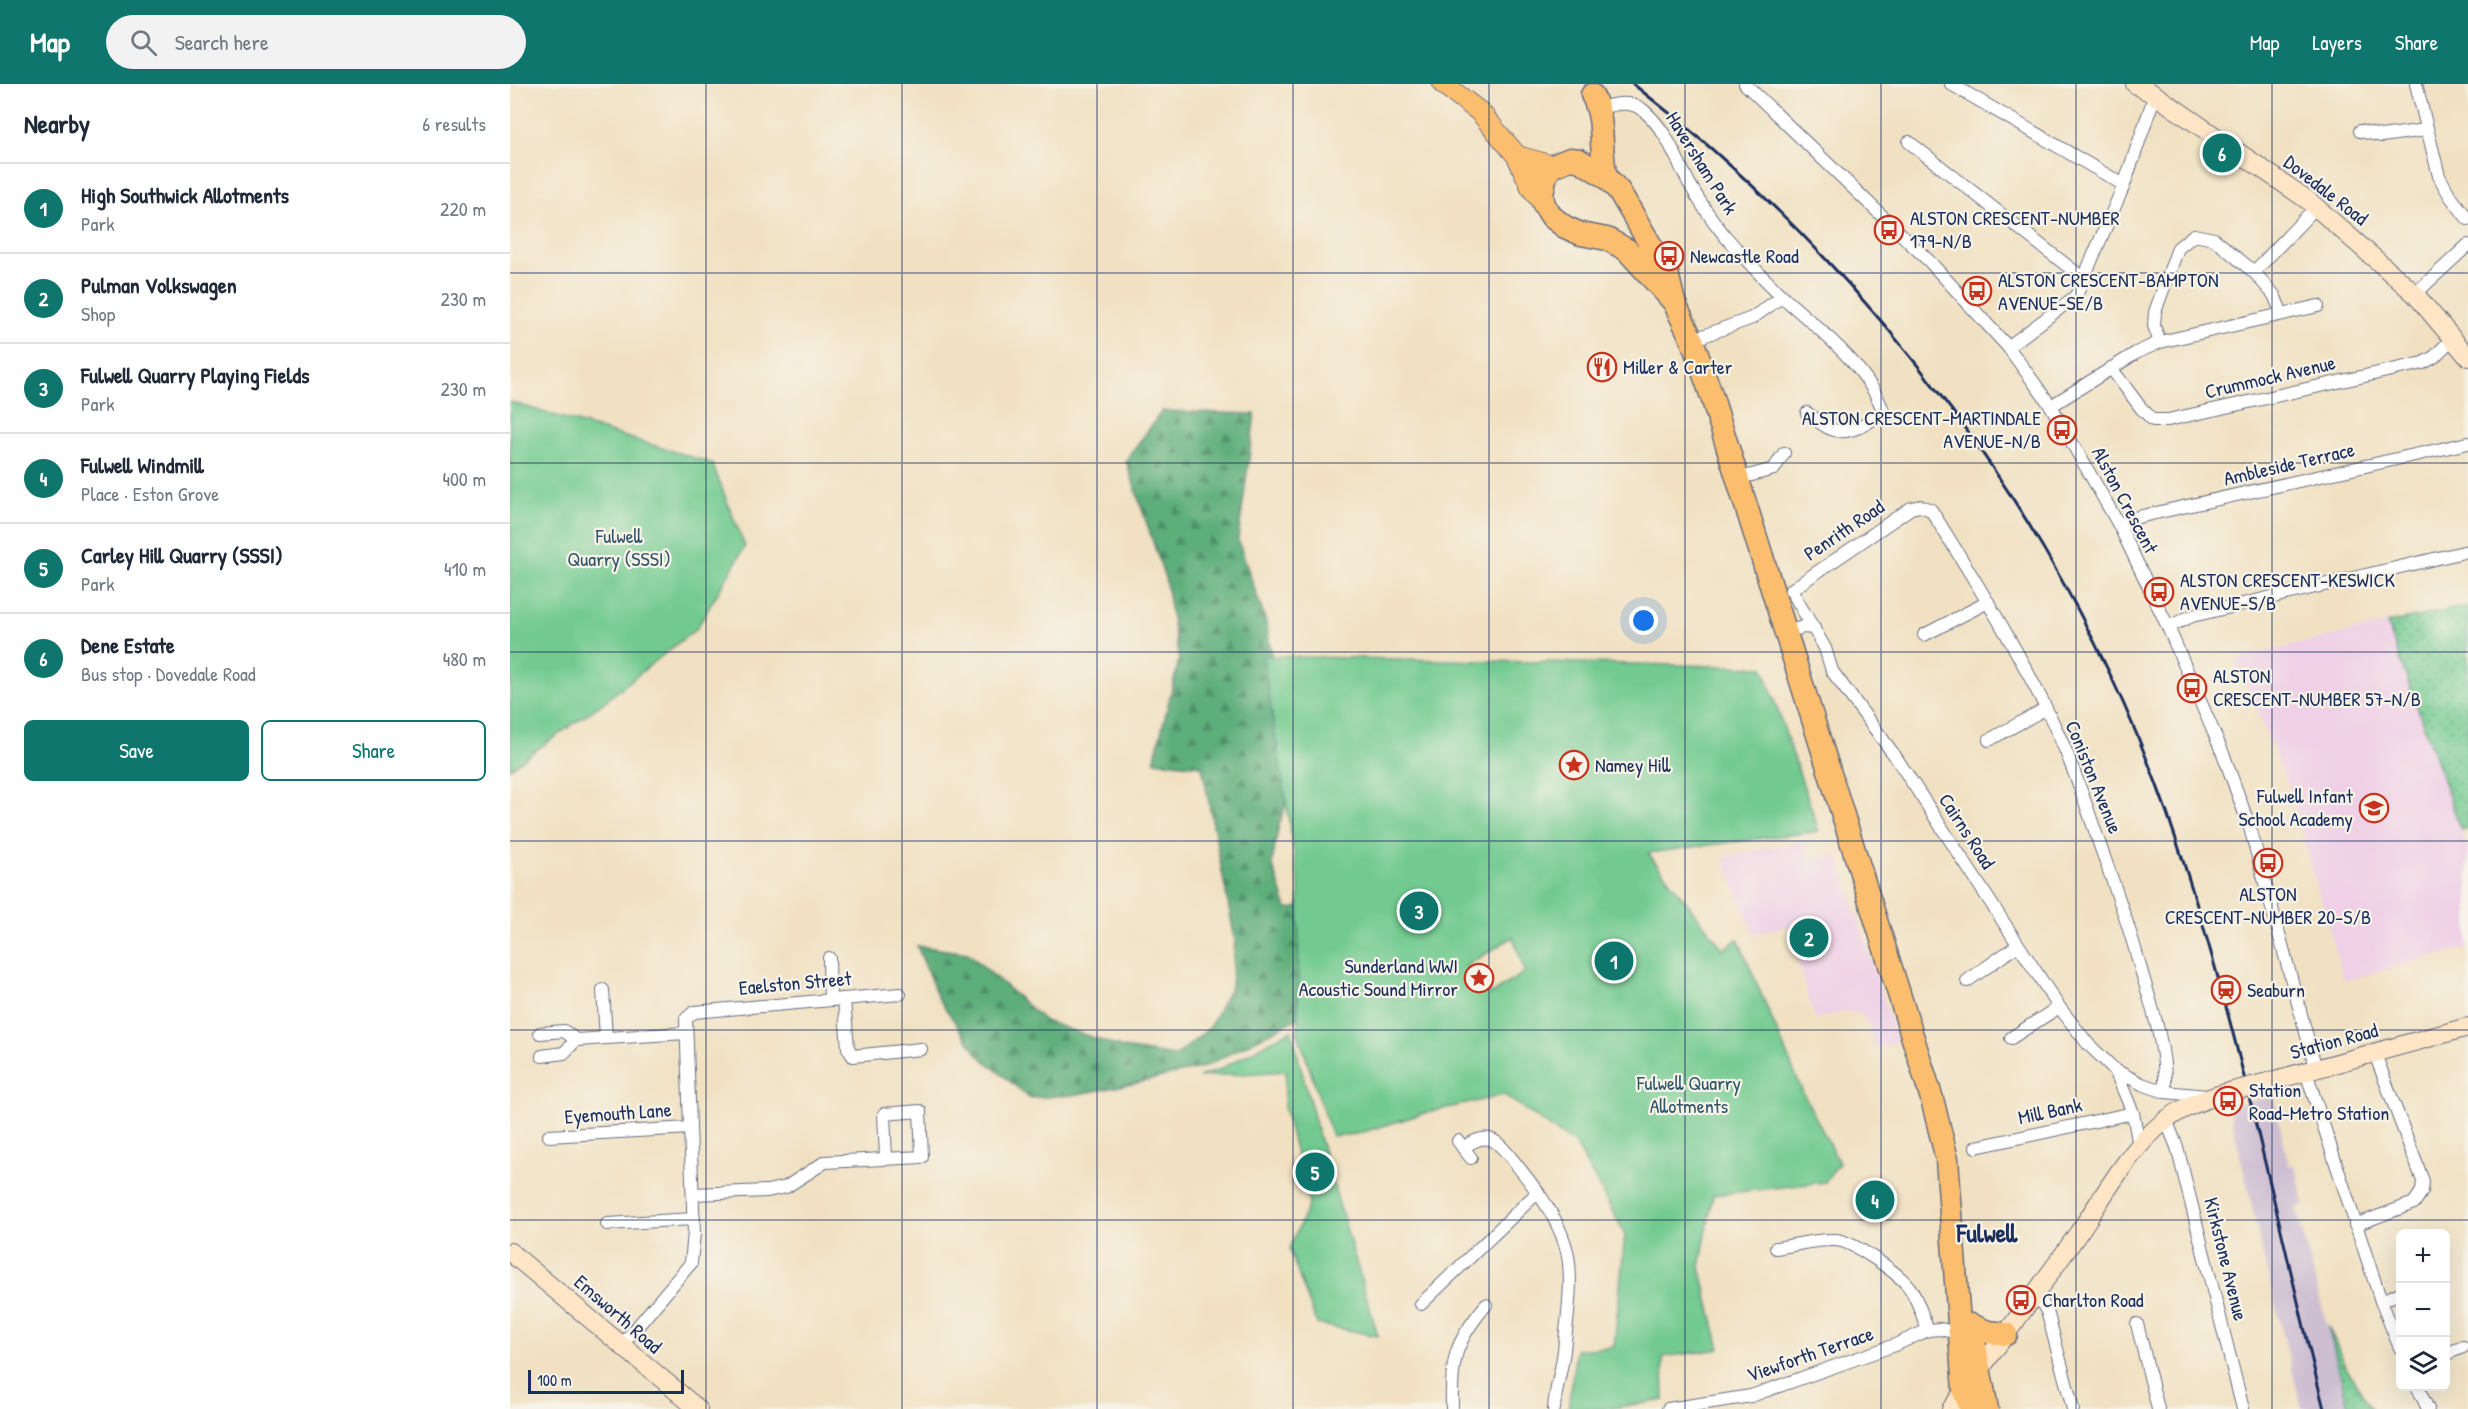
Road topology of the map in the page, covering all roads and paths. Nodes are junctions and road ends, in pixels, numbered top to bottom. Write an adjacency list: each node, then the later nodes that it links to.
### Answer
1 (1443, 84): 11 (main road)
2 (1744, 84): 31 (street, Alston Crescent)
3 (1951, 84): 14 (street)
4 (2135, 84): 7 (street, Dovedale Road)
5 (2416, 84): 8 (street)
6 (1594, 95): 12 (highway); 13 (highway); 24 (street, Haversham Park)
7 (2155, 96): 14 (street); 17 (street, Dovedale Road)
8 (2426, 130): 9 (street); 18 (street)
9 (2360, 131)
10 (1909, 142): 22 (street)
11 (1517, 156): 12 (main road); 16 (main road)
12 (1562, 162): 13 (highway); 16 (highway)
13 (1606, 177): 15 (highway)
14 (2124, 185): 22 (street)
15 (1621, 196): 19 (highway); 25 (highway)
16 (1544, 205): 19 (highway)
17 (2316, 207): 21 (street); 23 (street, Dovedale Road)
18 (2468, 219)
19 (1591, 235): 25 (highway)
20 (2468, 245): 23 (street)
21 (2254, 273): 27 (street); 30 (street)
22 (2084, 279): 31 (street)
23 (2415, 294): 28 (street, Dovedale Road)
24 (1783, 296): 29 (street); 36 (street, Haversham Park)
25 (1674, 302): 29 (highway)
26 (2318, 306): 27 (street)
27 (2282, 314): 30 (street)
28 (2453, 339): 32 (street, Dovedale Road); 33 (street, Crummock Avenue)
29 (1692, 340): 40 (highway)
30 (2160, 342): 33 (street)
31 (2008, 347): 34 (street, Alston Crescent)
32 (2468, 357)
33 (2111, 368): 34 (street)
34 (2051, 406): 42 (street, Alston Crescent)
35 (1807, 413): 36 (street)
36 (1833, 430): 38 (street)
37 (2468, 443): 42 (street, Ambleside Terrace)
38 (1830, 444)
39 (1784, 453): 40 (street)
40 (1737, 479): 44 (highway)
41 (1920, 506): 44 (street, Penrith Road); 45 (street, Coniston Avenue)
42 (2119, 525): 46 (street, Alston Crescent)
43 (2468, 551): 46 (street)
44 (1782, 589): 47 (street, Cairns Road); 48 (highway)
45 (1988, 602): 49 (street); 50 (street, Coniston Avenue)
46 (2168, 627): 71 (street, Alston Crescent)
47 (1815, 628): 48 (street); 52 (street, Cairns Road)
48 (1787, 632): 96 (highway)
49 (1924, 635)
50 (2045, 709): 51 (street); 72 (street, Coniston Avenue)
51 (1989, 740)
52 (2018, 945): 54 (street); 59 (street, Cairns Road)
53 (829, 958): 58 (street)
54 (1967, 981)
55 (603, 990): 64 (street)
56 (900, 994): 57 (street, Eaelston Street)
57 (844, 999): 58 (street, Eaelston Street); 67 (street)
58 (830, 1000): 60 (street, Eaelston Street)
59 (2059, 1007): 65 (street); 70 (street, Cairns Road)
60 (694, 1012): 63 (street, Eyemouth Lane)
61 (2468, 1027): 68 (street, Station Road)
62 (540, 1033): 66 (street)
63 (686, 1033): 64 (street); 76 (street, Eyemouth Lane)
64 (606, 1038): 66 (street)
65 (2011, 1038)
66 (576, 1040): 69 (street)
67 (921, 1049)
68 (2375, 1054): 71 (street, Station Road); 86 (street)
69 (542, 1056)
70 (2115, 1070): 72 (street, Cairns Road); 74 (street, Cairns Road)
71 (2311, 1071): 73 (street, Station Road, bridge); 86 (street, Alston Crescent)
72 (2164, 1092): 73 (street, Cairns Road)
73 (2211, 1097): 75 (street)
74 (2133, 1113): 78 (street, Cairns Road); 79 (street, Mill Bank)
75 (2166, 1120): 78 (street); 114 (street, Kirkstone Avenue)
76 (690, 1128): 77 (street, Eyemouth Lane); 83 (street, Eyemouth Lane)
77 (549, 1136)
78 (2139, 1146): 90 (street)
79 (1976, 1147)
80 (1464, 1149): 82 (street)
81 (886, 1158): 81 (street); 83 (street)
82 (1538, 1192): 92 (street); 108 (street)
83 (693, 1194): 84 (street, Eyemouth Lane)
84 (694, 1219): 85 (street); 99 (street, Eyemouth Lane)
85 (607, 1224)
86 (2355, 1225): 91 (street, Alston Crescent)
87 (1776, 1250): 95 (street)
88 (510, 1252): 99 (street, Emsworth Road)
89 (2396, 1295): 91 (street)
90 (2033, 1298): 97 (street); 112 (street)
91 (2381, 1301): 98 (street, Alston Crescent)
92 (1421, 1304)
93 (1486, 1305): 107 (street)
94 (2137, 1324): 113 (street)
95 (1928, 1330): 96 (street); 104 (street, Viewforth Terrace)
96 (1966, 1330): 97 (highway); 102 (highway); 105 (highway)
97 (2006, 1334): 102 (street)
98 (2396, 1338)
99 (621, 1346): 106 (street, Emsworth Road)
100 (2463, 1347): 101 (street)
101 (2450, 1352)
102 (1980, 1369): 105 (street); 111 (highway)
103 (2419, 1391): 115 (street)
104 (1751, 1396): 109 (street, Viewforth Terrace); 110 (street)
105 (1962, 1403)
106 (698, 1409)
107 (1452, 1409)
108 (1554, 1409)
109 (1668, 1409)
110 (1752, 1409)
111 (1987, 1409)
112 (2073, 1409)
113 (2158, 1409)
114 (2243, 1409)
115 (2428, 1409)

